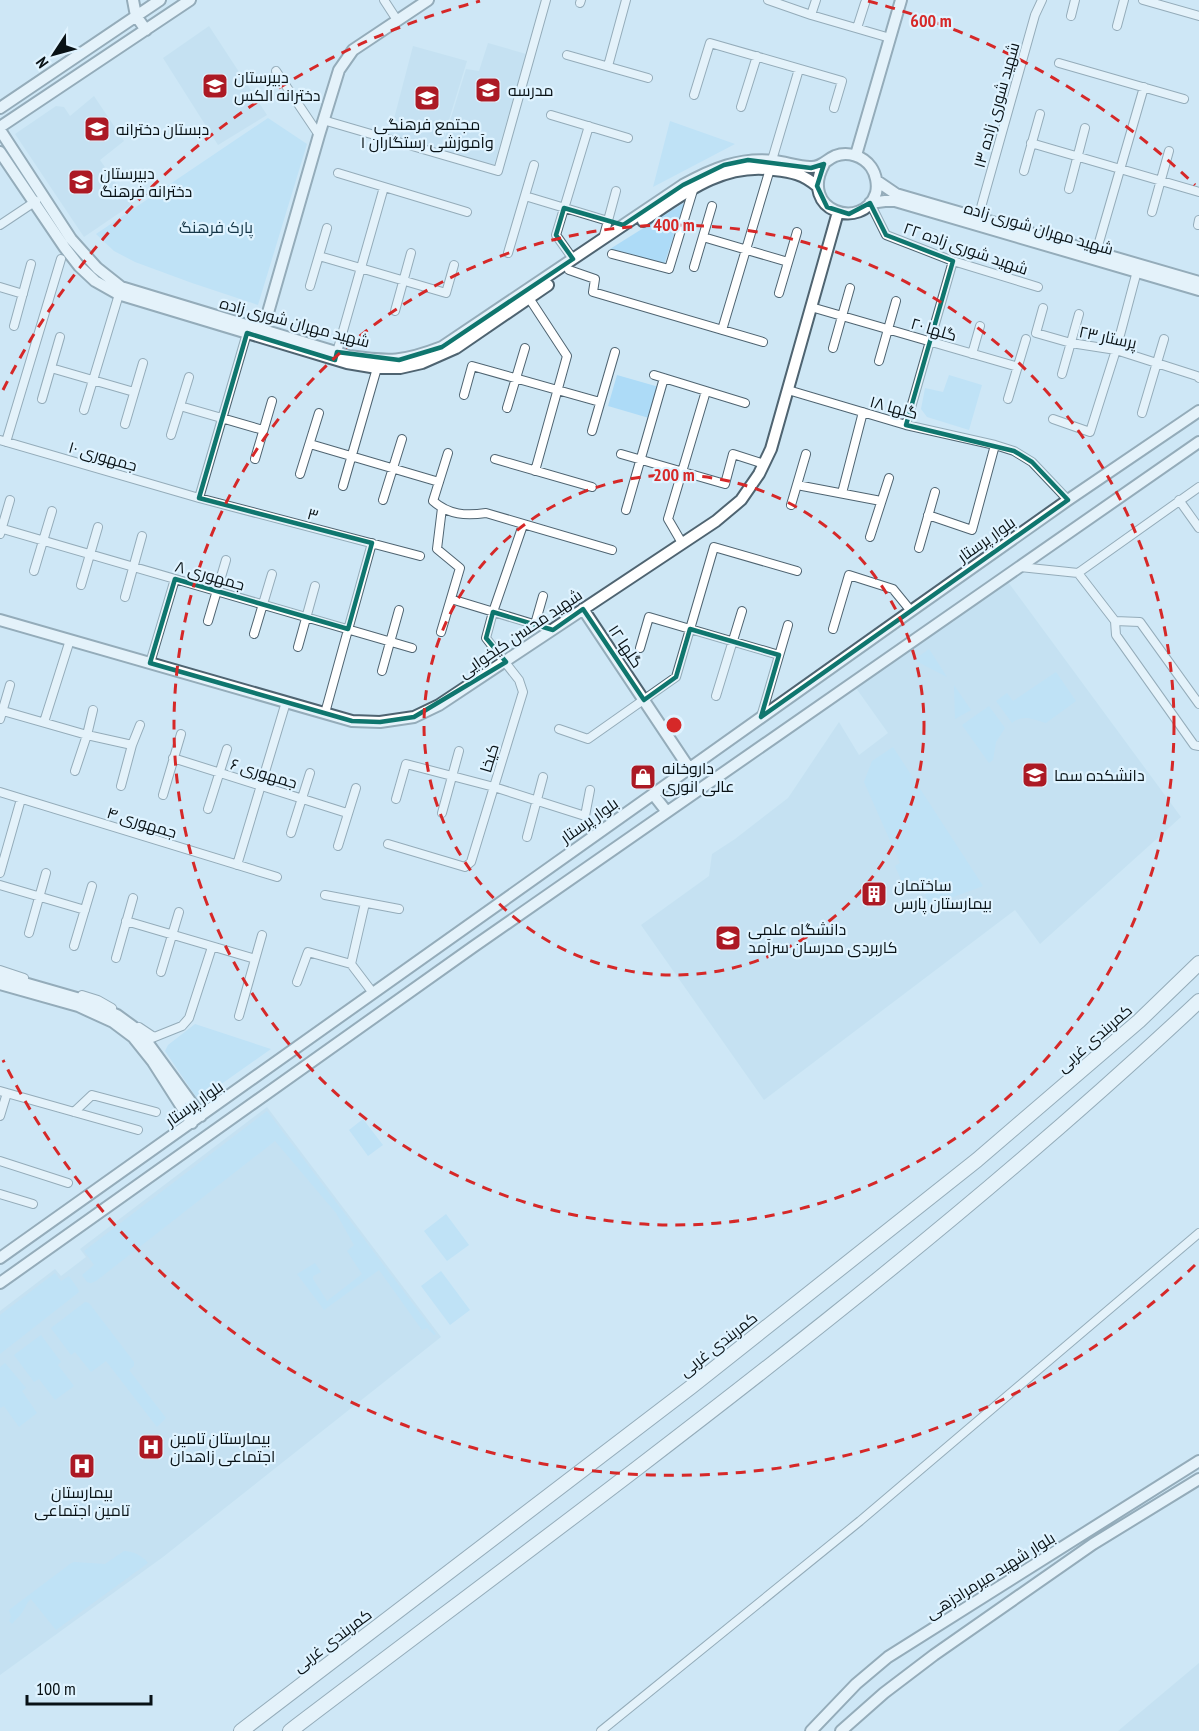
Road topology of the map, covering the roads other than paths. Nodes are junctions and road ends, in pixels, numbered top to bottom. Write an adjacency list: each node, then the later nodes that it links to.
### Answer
1 (133, 0): 18 (street)
2 (160, 0): 18 (street)
3 (190, 0): 24 (street)
4 (384, 0): 21 (street)
5 (428, 0): 21 (street)
6 (546, 0): 41 (street)
7 (627, 0): 29 (street)
8 (769, 0): 17 (street)
9 (816, 0): 17 (street)
10 (901, 0): 25 (street)
11 (1041, 0): 75 (street, شهید شوری زاده ۱۳)
12 (1076, 0): 19 (street)
13 (1125, 0): 22 (street)
14 (1143, 0): 16 (street)
15 (865, 3): 23 (street)
16 (1169, 4): 20 (street)
17 (811, 15): 23 (street)
18 (136, 16): 24 (street); 37 (street)
19 (1071, 16)
20 (1199, 16)
21 (397, 20): 41 (street)
22 (1117, 26)
23 (857, 28): 25 (street)
24 (146, 30): 43 (street)
25 (890, 38): 50 (street)
26 (567, 55): 29 (street)
27 (757, 56): 30 (street); 34 (street); 36 (street)
28 (1059, 63): 33 (street)
29 (608, 66): 32 (street)
30 (799, 69): 38 (street); 54 (street)
31 (276, 71): 45 (street)
32 (648, 78)
33 (1144, 87): 35 (street); 55 (street)
34 (694, 95)
35 (1184, 99)
36 (741, 107)
37 (0, 108)
38 (834, 108)
39 (1040, 114): 47 (street)
40 (551, 115): 42 (street)
41 (323, 120): 45 (street)
42 (590, 126): 46 (street); 70 (street)
43 (0, 128): 67 (street, شهید مهران شوری زاده)
44 (1085, 128): 51 (street)
45 (319, 135): 116 (street)
46 (628, 138)
47 (1031, 143): 51 (street); 56 (street)
48 (1169, 151): 58 (street)
49 (0, 152): 67 (street, شهید مهران شوری زاده)
50 (856, 155): 52 (street); 59 (street)
51 (1078, 157): 55 (street); 63 (street)
52 (824, 164): 54 (street, شهید مهران شوری زاده); 60 (street)
53 (534, 165): 66 (street)
54 (771, 165): 60 (street, شهید مهران شوری زاده); 62 (street, شهید مهران شوری زاده); 80 (street, شهید مهران شوری زاده); 81 (street)
55 (1120, 169): 58 (street); 86 (street)
56 (1023, 171)
57 (338, 173): 61 (street)
58 (1161, 181): 65 (street); 73 (street)
59 (877, 182): 68 (street); 75 (street, شهید مهران شوری زاده)
60 (817, 186): 72 (street)
61 (384, 187): 71 (street); 94 (street)
62 (694, 187): 84 (street); 95 (street, شهید مهران شوری زاده)
63 (1069, 189)
64 (616, 191): 74 (street)
65 (1199, 192)
66 (525, 196): 70 (street); 83 (street)
67 (39, 200): 76 (street); 104 (street, شهید مهران شوری زاده)
68 (870, 203): 72 (street); 75 (street, شهید مهران شوری زاده); 89 (street, شهید شوری زاده ۲۲)
69 (712, 206): 79 (street)
70 (564, 208): 74 (street); 88 (street)
71 (467, 212)
72 (838, 212): 109 (street, شهید محسن کیخوایی)
73 (1152, 212)
74 (608, 221): 80 (street)
75 (977, 221): 86 (street, شهید مهران شوری زاده)
76 (0, 225)
77 (327, 228): 85 (street)
78 (797, 232): 90 (street)
79 (703, 237): 81 (street); 93 (street)
80 (603, 239): 88 (street, شهید مهران شوری زاده)
81 (746, 249): 90 (street); 117 (street)
82 (411, 253): 97 (street)
83 (508, 253)
84 (612, 254)
85 (319, 256): 94 (street); 99 (street)
86 (1095, 256): 96 (street, شهید مهران شوری زاده); 98 (street, شهید مهران شوری زاده)
87 (62, 259): 170 (street)
88 (573, 259): 131 (street, شهید مهران شوری زاده)
89 (953, 261): 101 (street, شهید شوری زاده ۲۲); 124 (street)
90 (788, 262): 105 (street)
91 (32, 264): 106 (street)
92 (454, 265): 97 (street)
93 (694, 267)
94 (361, 268): 97 (street); 131 (street)
95 (569, 270): 107 (street, شهید مهران شوری زاده); 117 (street)
96 (1137, 272): 103 (street, شهید مهران شوری زاده); 128 (street)
97 (403, 281): 111 (street)
98 (1199, 282)
99 (310, 286)
100 (0, 287): 106 (street)
101 (1038, 287)
102 (850, 288): 113 (street)
103 (1199, 290)
104 (120, 291): 116 (street, شهید مهران شوری زاده); 119 (street, شهید مهران شوری زاده); 144 (street)
105 (779, 293)
106 (23, 294): 114 (street)
107 (529, 298): 137 (street, شهید مهران شوری زاده); 145 (street)
108 (896, 301): 118 (street)
109 (811, 307): 113 (street, گلها ۲۰); 146 (street, شهید محسن کیخوایی)
110 (1043, 308): 125 (street, پرستار ۲۳)
111 (395, 311)
112 (1079, 314): 125 (street)
113 (842, 316): 118 (street, گلها ۲۰); 127 (street)
114 (14, 326)
115 (980, 326): 130 (street)
116 (263, 330): 131 (street, شهید مهران شوری زاده)
117 (722, 330): 123 (street)
118 (888, 330): 124 (street, گلها ۲۰); 132 (street)
119 (247, 333): 131 (street, شهید مهران شوری زاده); 162 (street)
120 (60, 337): 136 (street)
121 (1026, 339): 135 (street)
122 (1164, 339): 134 (street)
123 (763, 342)
124 (930, 342): 130 (street, گلها ۲۰); 165 (street)
125 (1071, 343): 128 (street, پرستار ۲۳); 138 (street)
126 (525, 348): 142 (street)
127 (833, 348)
128 (1116, 350): 134 (street, پرستار ۲۳); 163 (street)
129 (615, 352): 153 (street)
130 (972, 354): 135 (street, گلها ۲۰)
131 (336, 356): 137 (street, شهید مهران شوری زاده)
132 (879, 361)
133 (143, 363): 148 (street)
134 (1157, 363): 140 (street, پرستار ۲۳); 161 (street)
135 (1018, 367): 151 (street)
136 (51, 368): 144 (street); 150 (street)
137 (376, 368): 177 (street)
138 (1062, 374)
139 (654, 375): 143 (street)
140 (1198, 375)
141 (189, 377): 155 (street)
142 (516, 378): 145 (street); 149 (street); 156 (street)
143 (664, 378): 147 (street); 180 (street)
144 (93, 380): 148 (street); 157 (street)
145 (558, 390): 153 (street); 183 (street)
146 (788, 390): 159 (street, گلها ۱۸); 181 (street, شهید محسن کیخوایی)
147 (706, 391): 154 (street); 184 (street)
148 (134, 392): 164 (street)
149 (464, 395)
150 (42, 399)
151 (1008, 399)
152 (272, 401): 166 (street)
153 (600, 402): 167 (street)
154 (745, 403)
155 (180, 406): 162 (street); 168 (street)
156 (507, 408)
157 (84, 410)
158 (1199, 411): 197 (street, بلوار پرستار)
159 (863, 412): 165 (street, گلها ۱۸); 193 (street)
160 (319, 413): 172 (street)
161 (1142, 413)
162 (222, 418): 166 (street); 194 (street)
163 (1053, 419)
164 (125, 424)
165 (906, 425): 173 (street, گلها ۱۸)
166 (263, 430): 178 (street)
167 (592, 431)
168 (171, 435)
169 (402, 439): 182 (street)
170 (3, 441): 194 (street, جمهوری ۱۰)
171 (1199, 442): 220 (street)
172 (310, 444): 177 (street); 185 (street)
173 (995, 445): 197 (street, گلها ۱۸); 204 (street)
174 (448, 453): 187 (street)
175 (621, 453): 180 (street)
176 (806, 454): 188 (street)
177 (352, 456): 182 (street); 189 (street)
178 (255, 459)
179 (495, 459): 183 (street)
180 (640, 459): 184 (street); 203 (street)
181 (764, 464): 184 (street); 213 (street, شهید محسن کیخوایی)
182 (393, 468): 187 (street); 196 (street)
183 (535, 471): 190 (street)
184 (682, 472): 213 (street)
185 (300, 474)
186 (889, 478): 199 (street)
187 (439, 482): 201 (street)
188 (797, 485): 193 (street); 200 (street)
189 (343, 486)
190 (592, 487)
191 (1199, 487): 198 (street)
192 (935, 492): 204 (street)
193 (842, 493): 199 (street)
194 (198, 498): 212 (street, ۳)
195 (10, 500): 208 (street)
196 (383, 500)
197 (1068, 500): 236 (street, بلوار پرستار)
198 (1179, 500): 207 (street); 223 (street)
199 (881, 501): 210 (street)
200 (791, 505)
201 (442, 508): 205 (street); 231 (street)
202 (52, 510): 211 (street)
203 (626, 510)
204 (928, 515): 214 (street)
205 (524, 525): 215 (street); 237 (street)
206 (98, 527): 216 (street)
207 (1199, 528)
208 (1, 530): 211 (street, جمهوری ۸)
209 (142, 537): 219 (street)
210 (870, 537)
211 (43, 540): 216 (street, جمهوری ۸); 221 (street)
212 (372, 543): 217 (street, ۳); 244 (street)
213 (682, 543): 233 (street, شهید محسن کیخوایی)
214 (919, 548)
215 (612, 550)
216 (90, 554): 219 (street, جمهوری ۸); 226 (street)
217 (420, 556)
218 (226, 561): 228 (street)
219 (134, 567): 225 (street, جمهوری ۸); 230 (street)
220 (1020, 567): 223 (street); 298 (street)
221 (34, 571)
222 (797, 571): 245 (street)
223 (1078, 573): 241 (street)
224 (272, 574): 232 (street)
225 (175, 579): 228 (street, جمهوری ۸); 258 (street)
226 (81, 585)
227 (315, 586): 238 (street)
228 (217, 591): 232 (street, جمهوری ۸); 240 (street)
229 (543, 596): 242 (street)
230 (125, 597)
231 (451, 599): 237 (street); 248 (street)
232 (263, 604): 238 (street, جمهوری ۸); 249 (street)
233 (583, 609): 247 (street, شهید محسن کیخوایی); 262 (street, گلها ۱۲)
234 (399, 610): 251 (street)
235 (742, 611): 252 (street)
236 (910, 611): 246 (street); 268 (street, بلوار پرستار)
237 (493, 612): 242 (street); 257 (street, کیخا)
238 (306, 617): 244 (street, جمهوری ۸); 253 (street)
239 (0, 620): 250 (street, شهید محسن کیخوایی)
240 (208, 621)
241 (1115, 621): 264 (street); 275 (street)
242 (535, 624): 247 (street)
243 (788, 624): 256 (street)
244 (348, 629): 251 (street, جمهوری ۸); 267 (street)
245 (690, 629): 252 (street); 255 (street); 262 (street)
246 (833, 629)
247 (553, 630): 257 (street, شهید محسن کیخوایی)
248 (441, 632)
249 (254, 634)
250 (69, 640): 258 (street, شهید محسن کیخوایی); 269 (street)
251 (390, 641): 254 (street, جمهوری ۸); 259 (street)
252 (732, 641): 256 (street); 261 (street)
253 (298, 647)
254 (412, 648)
255 (640, 648)
256 (779, 655): 268 (street)
257 (506, 662): 267 (street, شهید محسن کیخوایی); 287 (street, کیخا)
258 (150, 663): 263 (street, شهید محسن کیخوایی)
259 (382, 671)
260 (10, 685): 266 (street)
261 (716, 696)
262 (644, 700): 271 (street); 279 (street, گلها ۱۲)
263 (286, 702): 267 (street, شهید محسن کیخوایی); 286 (street)
264 (1199, 704)
265 (93, 710): 272 (street)
266 (1, 713): 269 (street)
267 (325, 713)
268 (761, 717): 279 (street, بلوار پرستار)
269 (44, 722): 272 (street)
270 (140, 725): 274 (street)
271 (559, 729)
272 (87, 735): 274 (street); 280 (street)
273 (181, 735): 278 (street)
274 (132, 745): 285 (street)
275 (1199, 746)
276 (227, 749): 281 (street)
277 (459, 751): 283 (street)
278 (173, 758): 281 (street, جمهوری ۶); 292 (street)
279 (689, 768): 291 (street, بلوار پرستار)
280 (75, 771)
281 (219, 773): 286 (street, جمهوری ۶); 297 (street)
282 (310, 773): 294 (street)
283 (452, 775): 287 (street); 295 (street); 300 (street)
284 (543, 777): 296 (street)
285 (121, 786)
286 (261, 787): 294 (street, جمهوری ۶); 305 (street)
287 (494, 787): 296 (street); 303 (street, کیخا)
288 (356, 788): 299 (street)
289 (590, 790): 296 (street)
290 (0, 792): 293 (street, جمهوری ۴)
291 (653, 794): 298 (street); 333 (street, بلوار پرستار)
292 (163, 795)
293 (21, 799): 305 (street, جمهوری ۴); 306 (street)
294 (301, 799): 299 (street, جمهوری ۶); 301 (street)
295 (396, 799)
296 (537, 801): 302 (street)
297 (208, 809)
298 (667, 812): 350 (street)
299 (347, 813): 304 (street)
300 (442, 813)
301 (291, 833)
302 (527, 837)
303 (388, 844)
304 (338, 846)
305 (237, 865): 308 (street, جمهوری ۴)
306 (0, 873)
307 (46, 873): 312 (street)
308 (277, 877)
309 (0, 885): 312 (street)
310 (92, 886): 315 (street)
311 (325, 895): 314 (street)
312 (39, 896): 315 (street); 319 (street)
313 (134, 898): 318 (street)
314 (365, 903): 316 (street); 327 (street)
315 (85, 909): 322 (street)
316 (399, 909)
317 (179, 912): 320 (street)
318 (126, 921): 320 (street); 324 (street)
319 (28, 933)
320 (172, 935): 323 (street); 329 (street)
321 (262, 935): 325 (street)
322 (74, 946)
323 (212, 947): 325 (street); 336 (street)
324 (116, 958)
325 (255, 959): 335 (street)
326 (1199, 963): 354 (highway, کمربندی غربی)
327 (351, 964): 331 (street); 333 (street)
328 (0, 970): 336 (street)
329 (161, 972)
330 (0, 976): 336 (street)
331 (297, 982)
332 (0, 984): 336 (street)
333 (372, 993): 341 (street, بلوار پرستار)
334 (1199, 1001): 355 (highway)
335 (239, 1016)
336 (147, 1041): 341 (street)
337 (4, 1092): 338 (street); 340 (street)
338 (74, 1112): 339 (street); 342 (street)
339 (156, 1112)
340 (0, 1116)
341 (196, 1119): 348 (street, بلوار پرستار)
342 (138, 1130)
343 (0, 1161): 344 (street)
344 (68, 1183)
345 (0, 1194): 346 (street)
346 (33, 1204)
347 (1199, 1233): 356 (street)
348 (15, 1247): 349 (street, بلوار پرستار); 350 (street)
349 (0, 1258)
350 (28, 1264): 351 (street)
351 (0, 1283)
352 (1199, 1461): 357 (street, بلوار شهید میرمرادزهی)
353 (1199, 1479): 358 (street, بلوار شهید میرمرادزهی)
354 (241, 1731)
355 (290, 1731)
356 (601, 1731)
357 (811, 1731)
358 (841, 1731)

